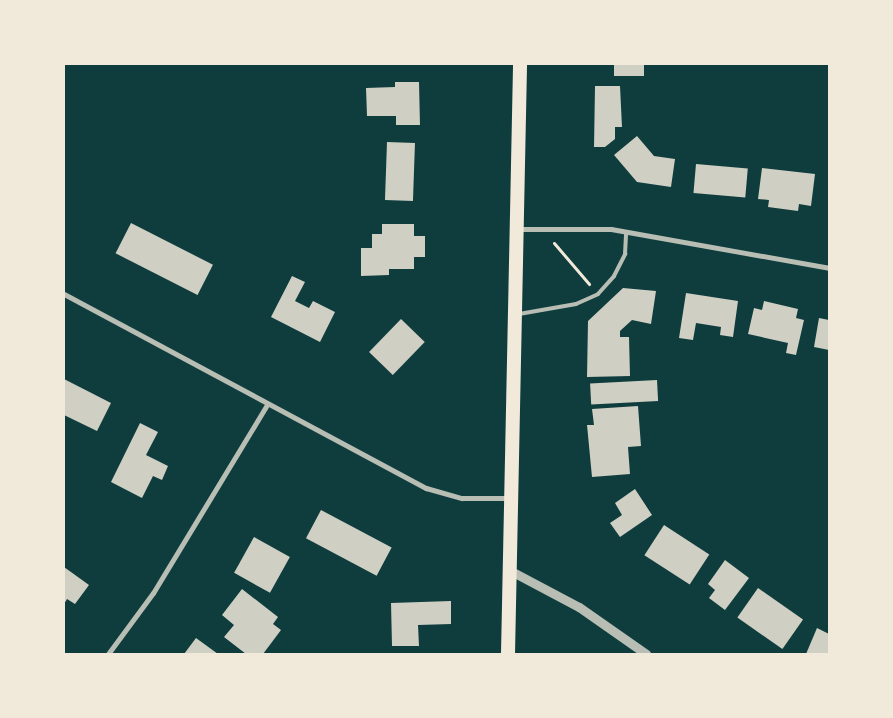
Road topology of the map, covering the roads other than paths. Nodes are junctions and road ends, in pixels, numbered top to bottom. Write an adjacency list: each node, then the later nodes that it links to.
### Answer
1 (520, 64): 2 (highway)
2 (517, 228): 3 (street); 6 (highway)
3 (626, 232): 4 (street); 6 (lane)
4 (829, 268)
5 (64, 294): 7 (street)
6 (514, 315): 8 (highway)
7 (267, 405): 8 (street); 10 (street)
8 (510, 498): 9 (highway)
9 (509, 570): 11 (highway); 12 (street)
10 (108, 654)
11 (508, 654)
12 (646, 654)

